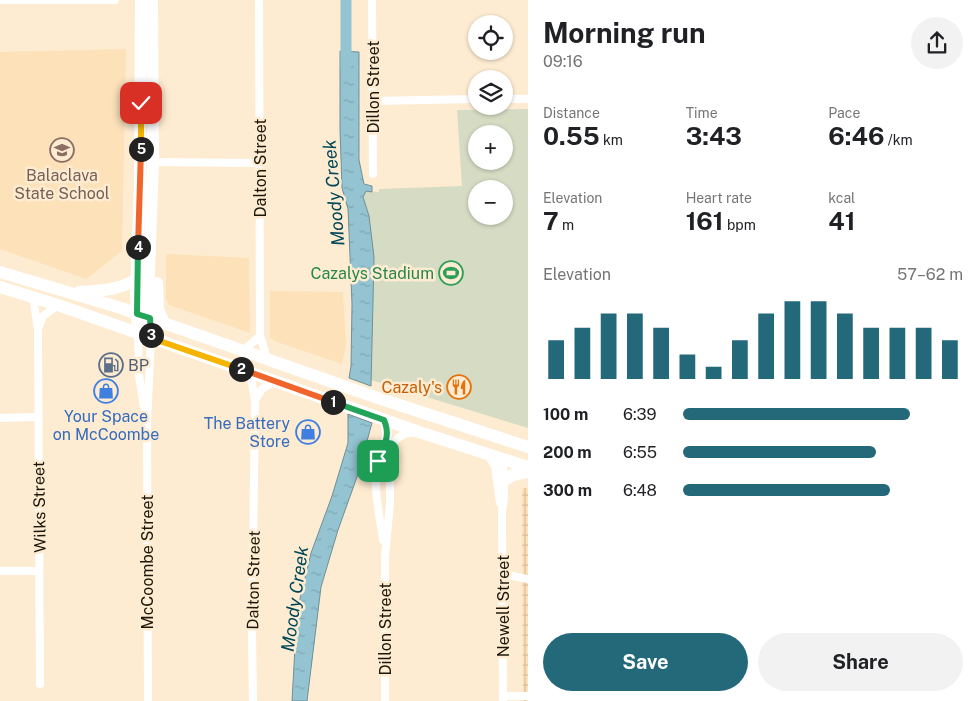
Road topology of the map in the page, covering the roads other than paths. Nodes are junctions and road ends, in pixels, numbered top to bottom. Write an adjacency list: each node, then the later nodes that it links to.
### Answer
1 (2, 0): 2 (street)
2 (115, 0)
3 (141, 0): 16 (main road, McCoombe Street)
4 (152, 0): 11 (main road, McCoombe Street)
5 (259, 0): 12 (street, Dalton Street)
6 (372, 0): 10 (street, Dillon Street)
7 (468, 99): 10 (street)
8 (513, 99): 9 (street)
9 (528, 99)
10 (373, 101): 13 (street, Dillon Street)
11 (153, 162): 12 (street); 14 (main road, McCoombe Street)
12 (260, 163): 25 (street, Dalton Street)
13 (374, 174)
14 (151, 242): 21 (main road, McCoombe Street); 22 (main road)
15 (0, 272): 18 (main road)
16 (137, 279): 18 (main road); 21 (main road, McCoombe Street)
17 (0, 287): 19 (main road)
18 (69, 292): 21 (main road)
19 (33, 297): 20 (main road); 23 (street, Wilks Street)
20 (58, 305): 23 (street); 24 (main road)
21 (143, 316): 22 (main road); 24 (main road, McCoombe Street); 26 (main road, McCoombe Street)
22 (164, 323): 27 (main road)
23 (38, 330): 32 (street, Wilks Street)
24 (138, 334): 26 (main road); 35 (street, McCoombe Street)
25 (260, 336): 27 (street); 28 (street, Dalton Street)
26 (151, 338): 29 (main road); 35 (street, McCoombe Street)
27 (244, 350): 28 (main road)
28 (267, 358): 37 (main road)
29 (250, 372): 30 (main road); 31 (street, Dalton Street)
30 (275, 381): 31 (street); 34 (main road)
31 (255, 400): 56 (street, Dalton Street)
32 (38, 417): 33 (street); 49 (street, Wilks Street)
33 (0, 418)
34 (384, 420): 36 (main road); 40 (street, Dillon Street)
35 (147, 423): 55 (street, McCoombe Street)
36 (419, 432): 39 (main road); 42 (street, Dillon Street)
37 (503, 440): 38 (main road); 41 (main road)
38 (528, 447)
39 (488, 455): 41 (main road); 46 (street, Newell Street)
40 (379, 459): 42 (street); 47 (street, Dillon Street)
41 (503, 460): 43 (main road); 45 (street, Newell Street)
42 (390, 461): 47 (street, Dillon Street)
43 (528, 466)
44 (528, 472): 45 (main road)
45 (503, 481): 46 (street, Newell Street)
46 (502, 512): 50 (street, Newell Street)
47 (386, 557): 57 (street, Dillon Street)
48 (0, 571): 49 (street)
49 (39, 571): 52 (street, Wilks Street)
50 (502, 574): 51 (street); 54 (street, Newell Street)
51 (528, 579)
52 (40, 684)
53 (528, 696): 54 (street)
54 (503, 698)
55 (148, 701)
56 (253, 701)
57 (385, 701)

